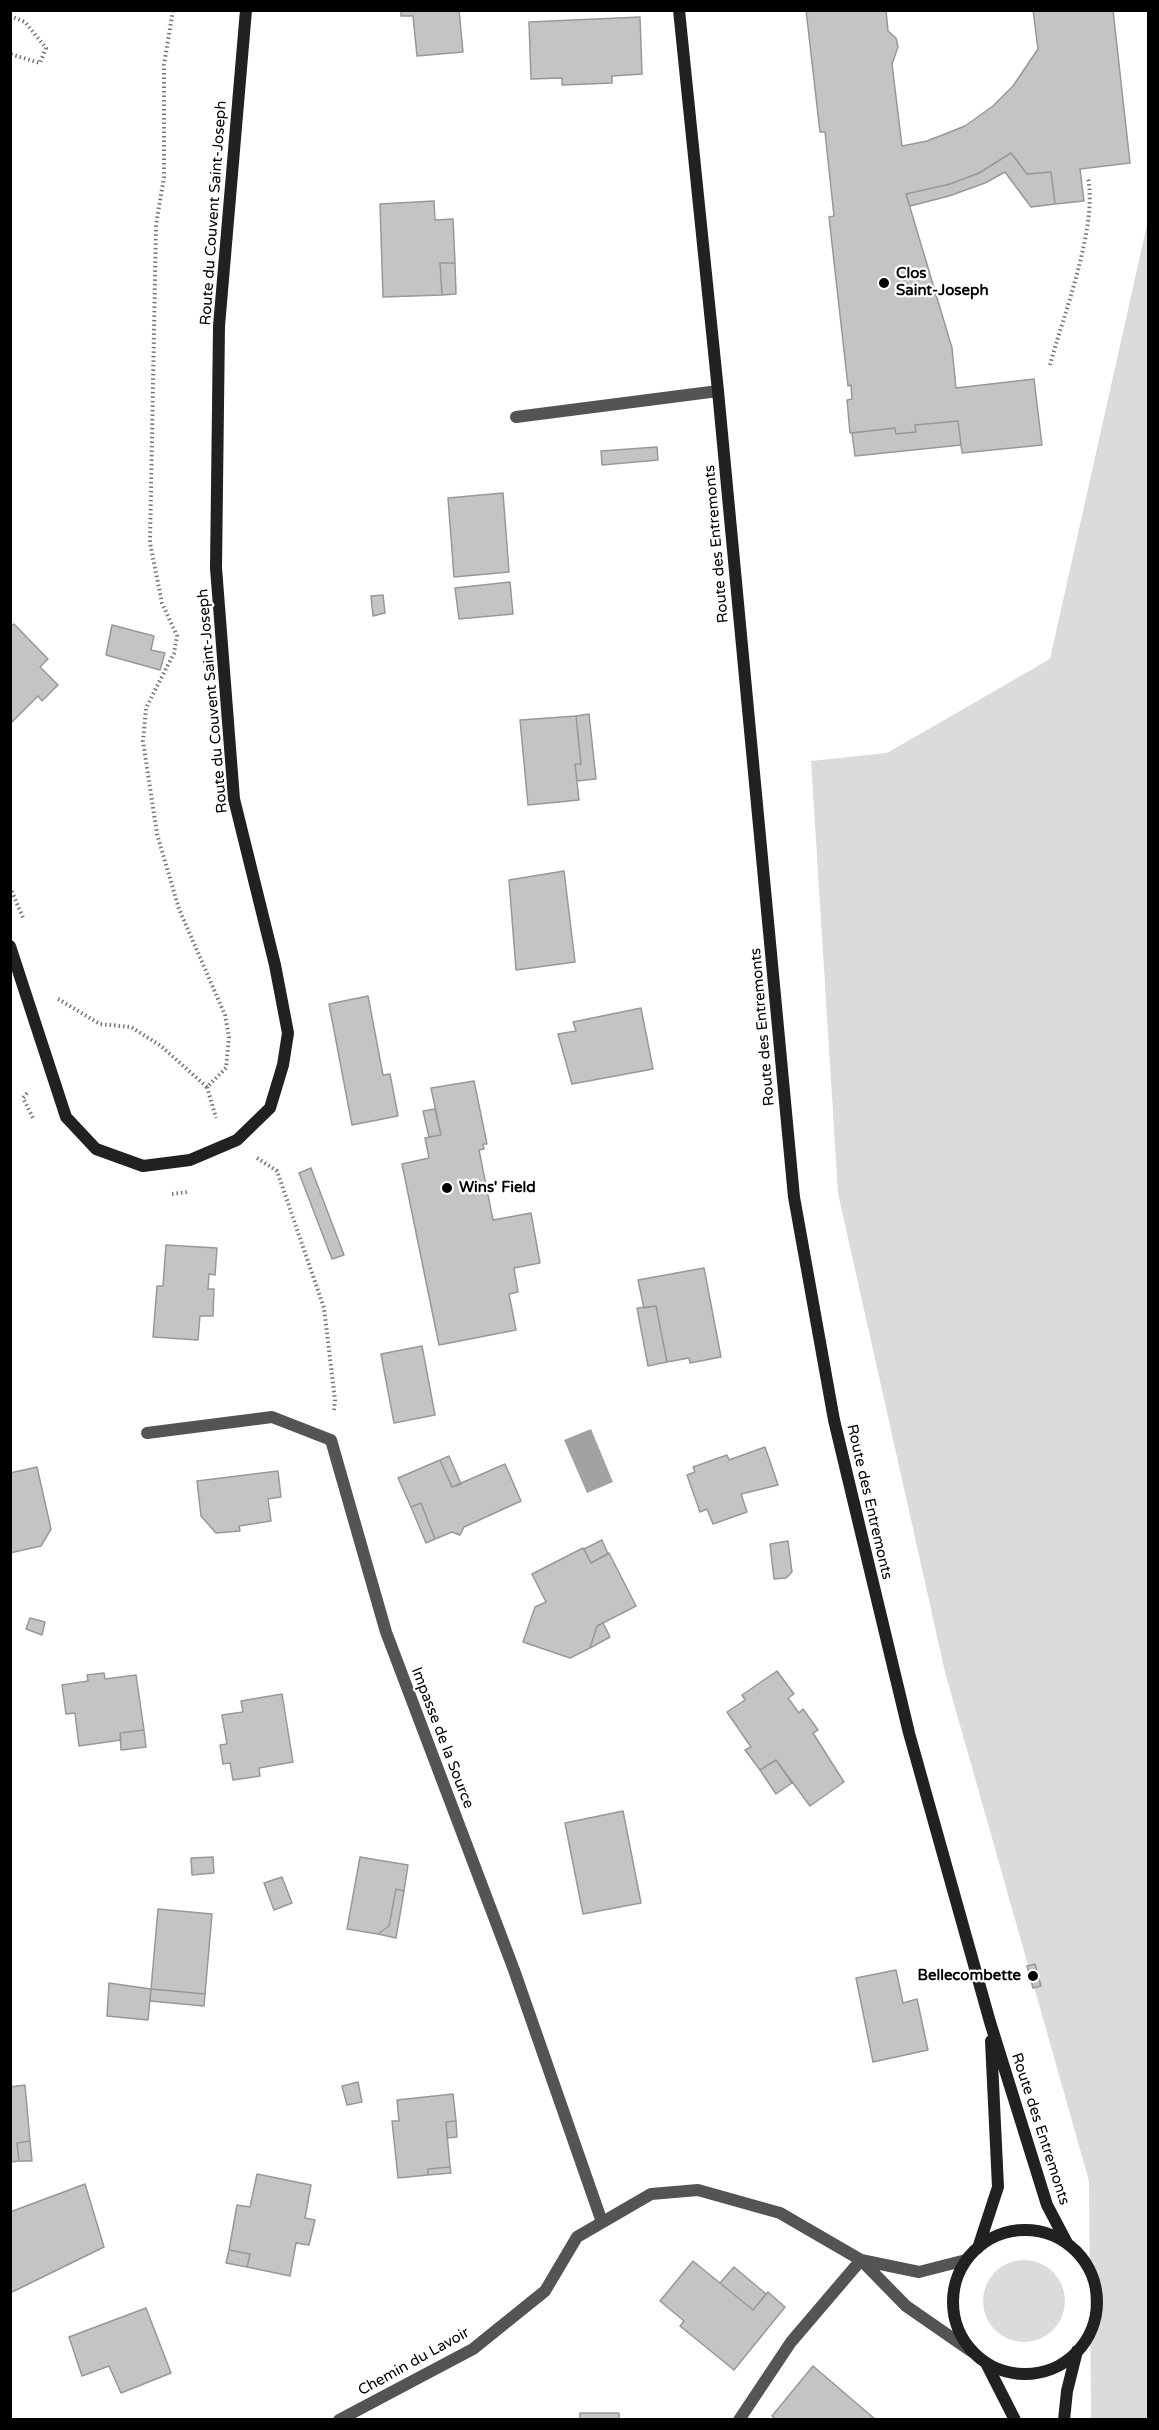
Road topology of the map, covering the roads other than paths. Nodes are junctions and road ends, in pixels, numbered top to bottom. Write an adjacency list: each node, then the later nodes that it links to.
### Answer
1 (246, 10): 5 (main road, Route du Couvent Saint-Joseph)
2 (679, 10): 3 (main road, Route des Entremonts)
3 (718, 391): 4 (street); 7 (main road, Route des Entremonts)
4 (516, 417)
5 (10, 946)
6 (147, 1433): 8 (street, Impasse de la Source)
7 (990, 2022): 9 (main road, Route des Entremonts); 10 (main road, Route des Entremonts)
8 (602, 2222): 11 (street, Chemin du Lavoir); 16 (street, Chemin du Lavoir)
9 (1067, 2244): 10 (main road, Route des Entremonts); 14 (main road, Route des Entremonts)
10 (978, 2248): 12 (main road, Route des Entremonts)
11 (861, 2260): 12 (street, Chemin du Lavoir); 13 (street, Chemin du Lavoir); 17 (street)
12 (966, 2260): 13 (main road, Route des Entremonts)
13 (971, 2350): 15 (main road, Route des Entremonts)
14 (1077, 2351): 15 (main road, Route des Entremonts); 19 (main road, Route des Entremonts)
15 (986, 2363): 18 (main road, Route des Entremonts)
16 (339, 2420)
17 (739, 2420)
18 (1015, 2420)
19 (1064, 2420)

